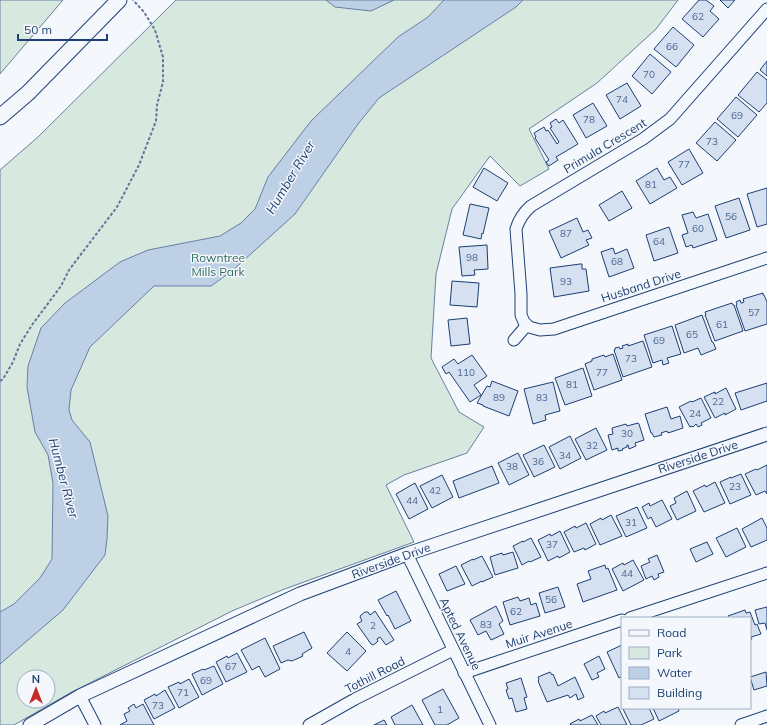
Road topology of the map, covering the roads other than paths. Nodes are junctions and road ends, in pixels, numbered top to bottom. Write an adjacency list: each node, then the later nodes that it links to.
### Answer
1 (119, 0): 3 (main road)
2 (767, 9): 5 (street, Primula Crescent)
3 (0, 117)
4 (767, 258): 5 (street, Husband Drive)
5 (526, 323): 6 (street)
6 (514, 340)
7 (767, 434): 8 (street, Riverside Drive)
8 (407, 554): 12 (street, Apted Avenue); 14 (street, Riverside Drive)
9 (767, 572): 10 (street)
10 (633, 617)
11 (621, 620): 13 (street, Muir Avenue)
12 (453, 650): 13 (street, Apted Avenue); 18 (street, Tothill Road)
13 (464, 673): 19 (street, Apted Avenue)
14 (80, 696): 16 (street, Riverside Drive); 17 (street)
15 (767, 716): 20 (street)
16 (30, 725)
17 (95, 725)
18 (309, 725)
19 (490, 725)
20 (741, 725)

